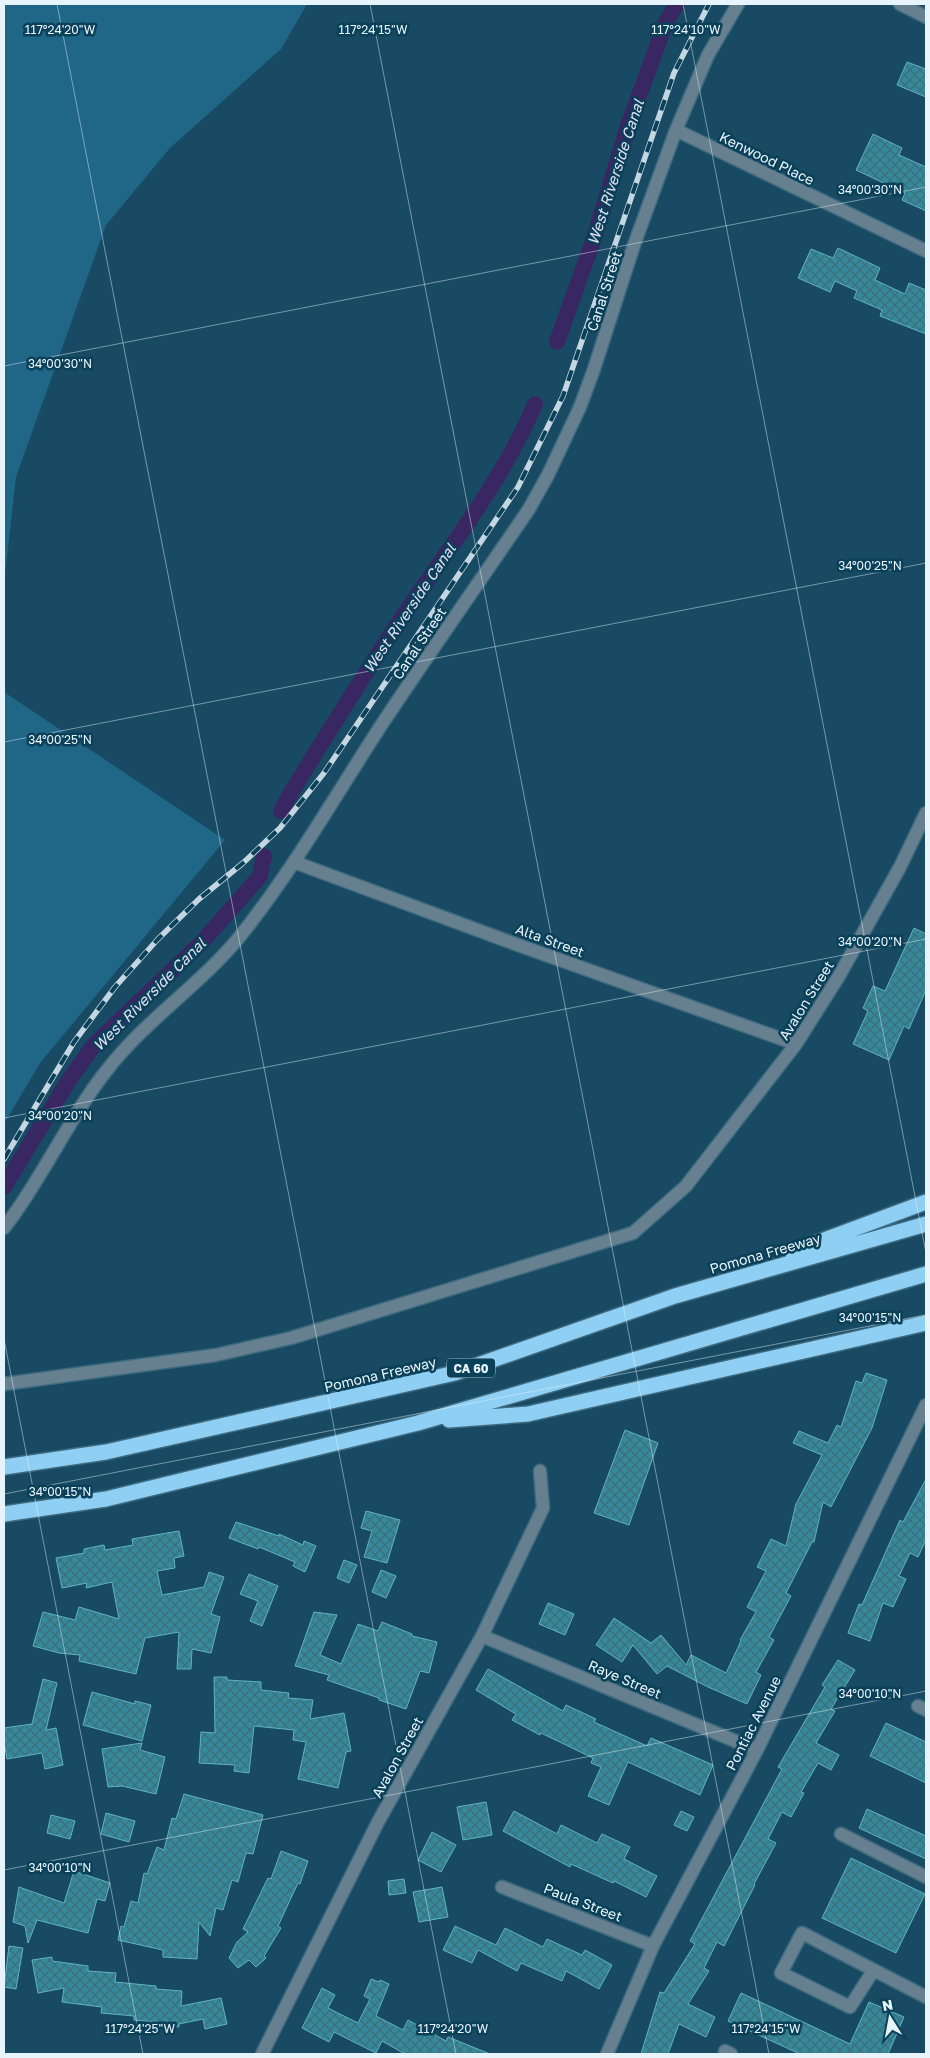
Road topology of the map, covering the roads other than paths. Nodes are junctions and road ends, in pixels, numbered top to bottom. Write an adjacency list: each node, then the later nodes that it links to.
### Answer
1 (738, 4): 4 (street, Canal Street)
2 (900, 4): 3 (street)
3 (926, 17)
4 (676, 130): 5 (street, Kenwood Place); 7 (street, Canal Street)
5 (926, 251)
6 (926, 813): 8 (street, Avalon Street)
7 (294, 862): 8 (street, Alta Street); 11 (street, Canal Street)
8 (796, 1044): 15 (street, Avalon Street)
9 (926, 1202): 13 (highway)
10 (926, 1224): 13 (highway, Pomona Freeway / CA 60)
11 (4, 1228)
12 (926, 1274): 17 (highway)
13 (675, 1296): 18 (highway, Pomona Freeway / CA 60)
14 (926, 1323): 17 (highway)
15 (4, 1384)
16 (926, 1405): 22 (street, Pontiac Avenue)
17 (418, 1423): 20 (highway)
18 (4, 1467)
19 (540, 1470): 21 (street, Avalon Street)
20 (4, 1514)
21 (482, 1636): 22 (street, Raye Street); 29 (street, Avalon Street)
22 (757, 1750): 26 (street, Pontiac Avenue)
23 (841, 1834): 24 (street)
24 (926, 1877)
25 (502, 1887): 26 (street, Paula Street)
26 (653, 1946): 30 (street, Pontiac Avenue)
27 (873, 1971): 27 (street); 28 (street)
28 (926, 1997)
29 (267, 2053)
30 (607, 2054)

